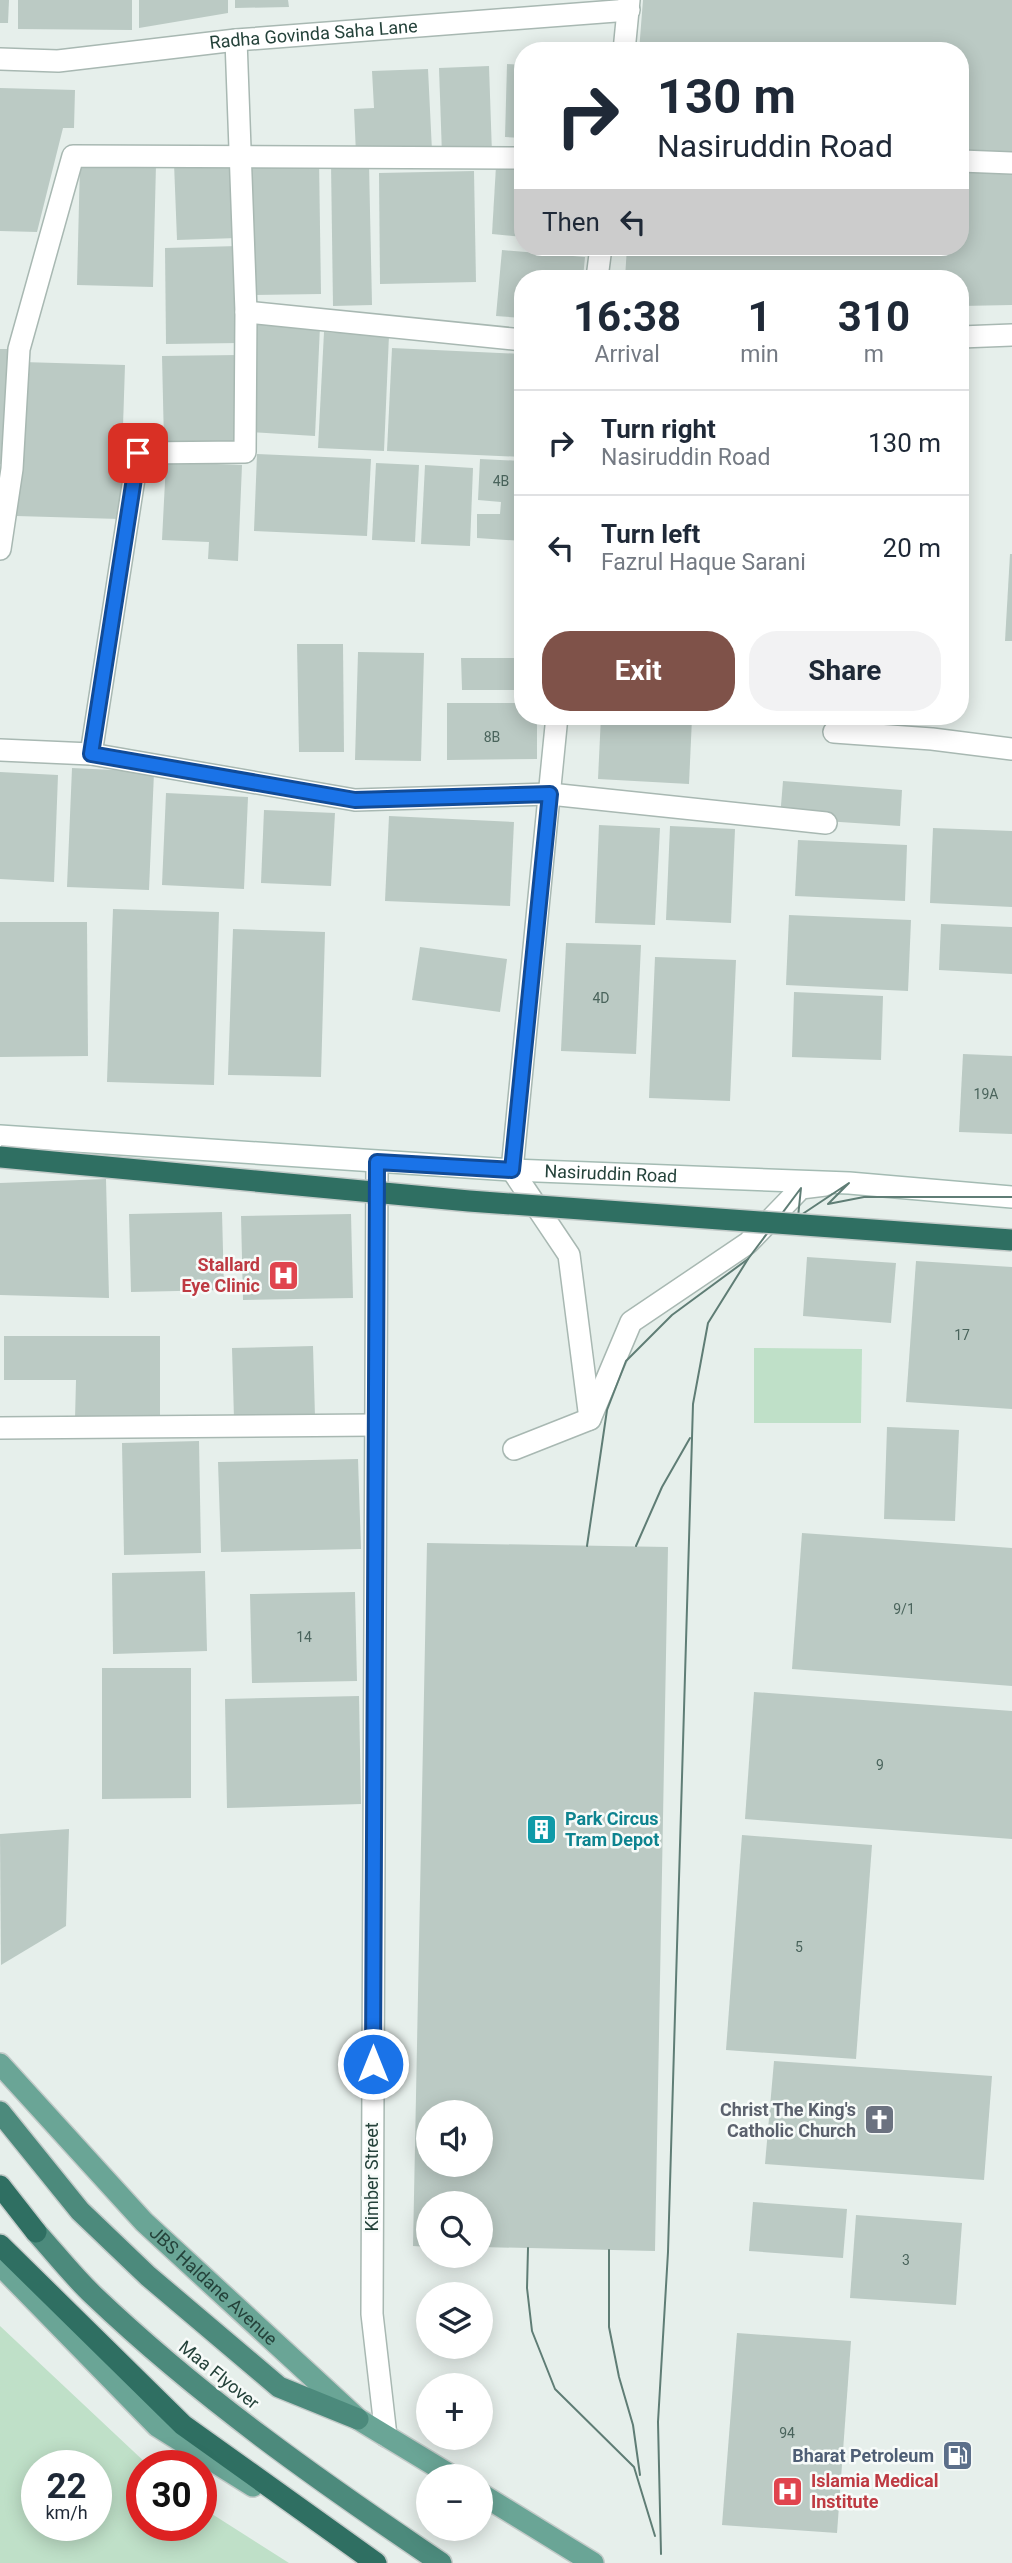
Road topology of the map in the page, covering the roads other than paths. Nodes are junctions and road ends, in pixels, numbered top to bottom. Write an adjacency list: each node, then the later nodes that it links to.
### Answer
1 (629, 5): 2 (street, Radha Govinda Saha Lane); 3 (street)
2 (236, 40): 4 (street, Radha Govinda Saha Lane); 5 (street)
3 (625, 42)
4 (0, 59)
5 (241, 155): 6 (street); 9 (street); 13 (street)
6 (514, 158)
7 (969, 161): 8 (street)
8 (1012, 163)
9 (246, 312): 12 (street); 19 (street)
10 (1012, 335): 11 (street)
11 (969, 337)
12 (514, 339)
13 (9, 348): 14 (street)
14 (0, 549)
15 (555, 725): 20 (street)
16 (834, 732): 17 (street)
17 (1012, 749)
18 (0, 750): 19 (street)
19 (91, 754): 20 (street)
20 (550, 794): 21 (street); 25 (street)
21 (826, 823)
22 (0, 1136): 24 (street, Nasiruddin Road)
23 (0, 1157): 28 (highway, bridge)
24 (377, 1162): 25 (street, Nasiruddin Road); 30 (street, Kimber Street)
25 (512, 1170): 26 (street, Nasiruddin Road); 29 (street)
26 (849, 1183): 27 (street, Nasiruddin Road); 29 (street)
27 (1012, 1197)
28 (1012, 1240)
29 (590, 1419): 32 (street)
30 (374, 1425): 31 (street); 39 (street, Kimber Street)
31 (0, 1428)
32 (514, 1449)
33 (0, 2064): 38 (main road, JBS Haldane Avenue)
34 (0, 2112): 38 (highway, Maa Flyover)
35 (0, 2186): 44 (highway, Maa Flyover)
36 (0, 2245): 43 (highway)
37 (0, 2264): 42 (main road)
38 (358, 2419): 39 (main road, JBS Haldane Avenue)
39 (386, 2436): 40 (main road, JBS Haldane Avenue)
40 (432, 2464)
41 (493, 2501): 45 (main road)
42 (364, 2563)
43 (376, 2563)
44 (441, 2563)
45 (593, 2563)

